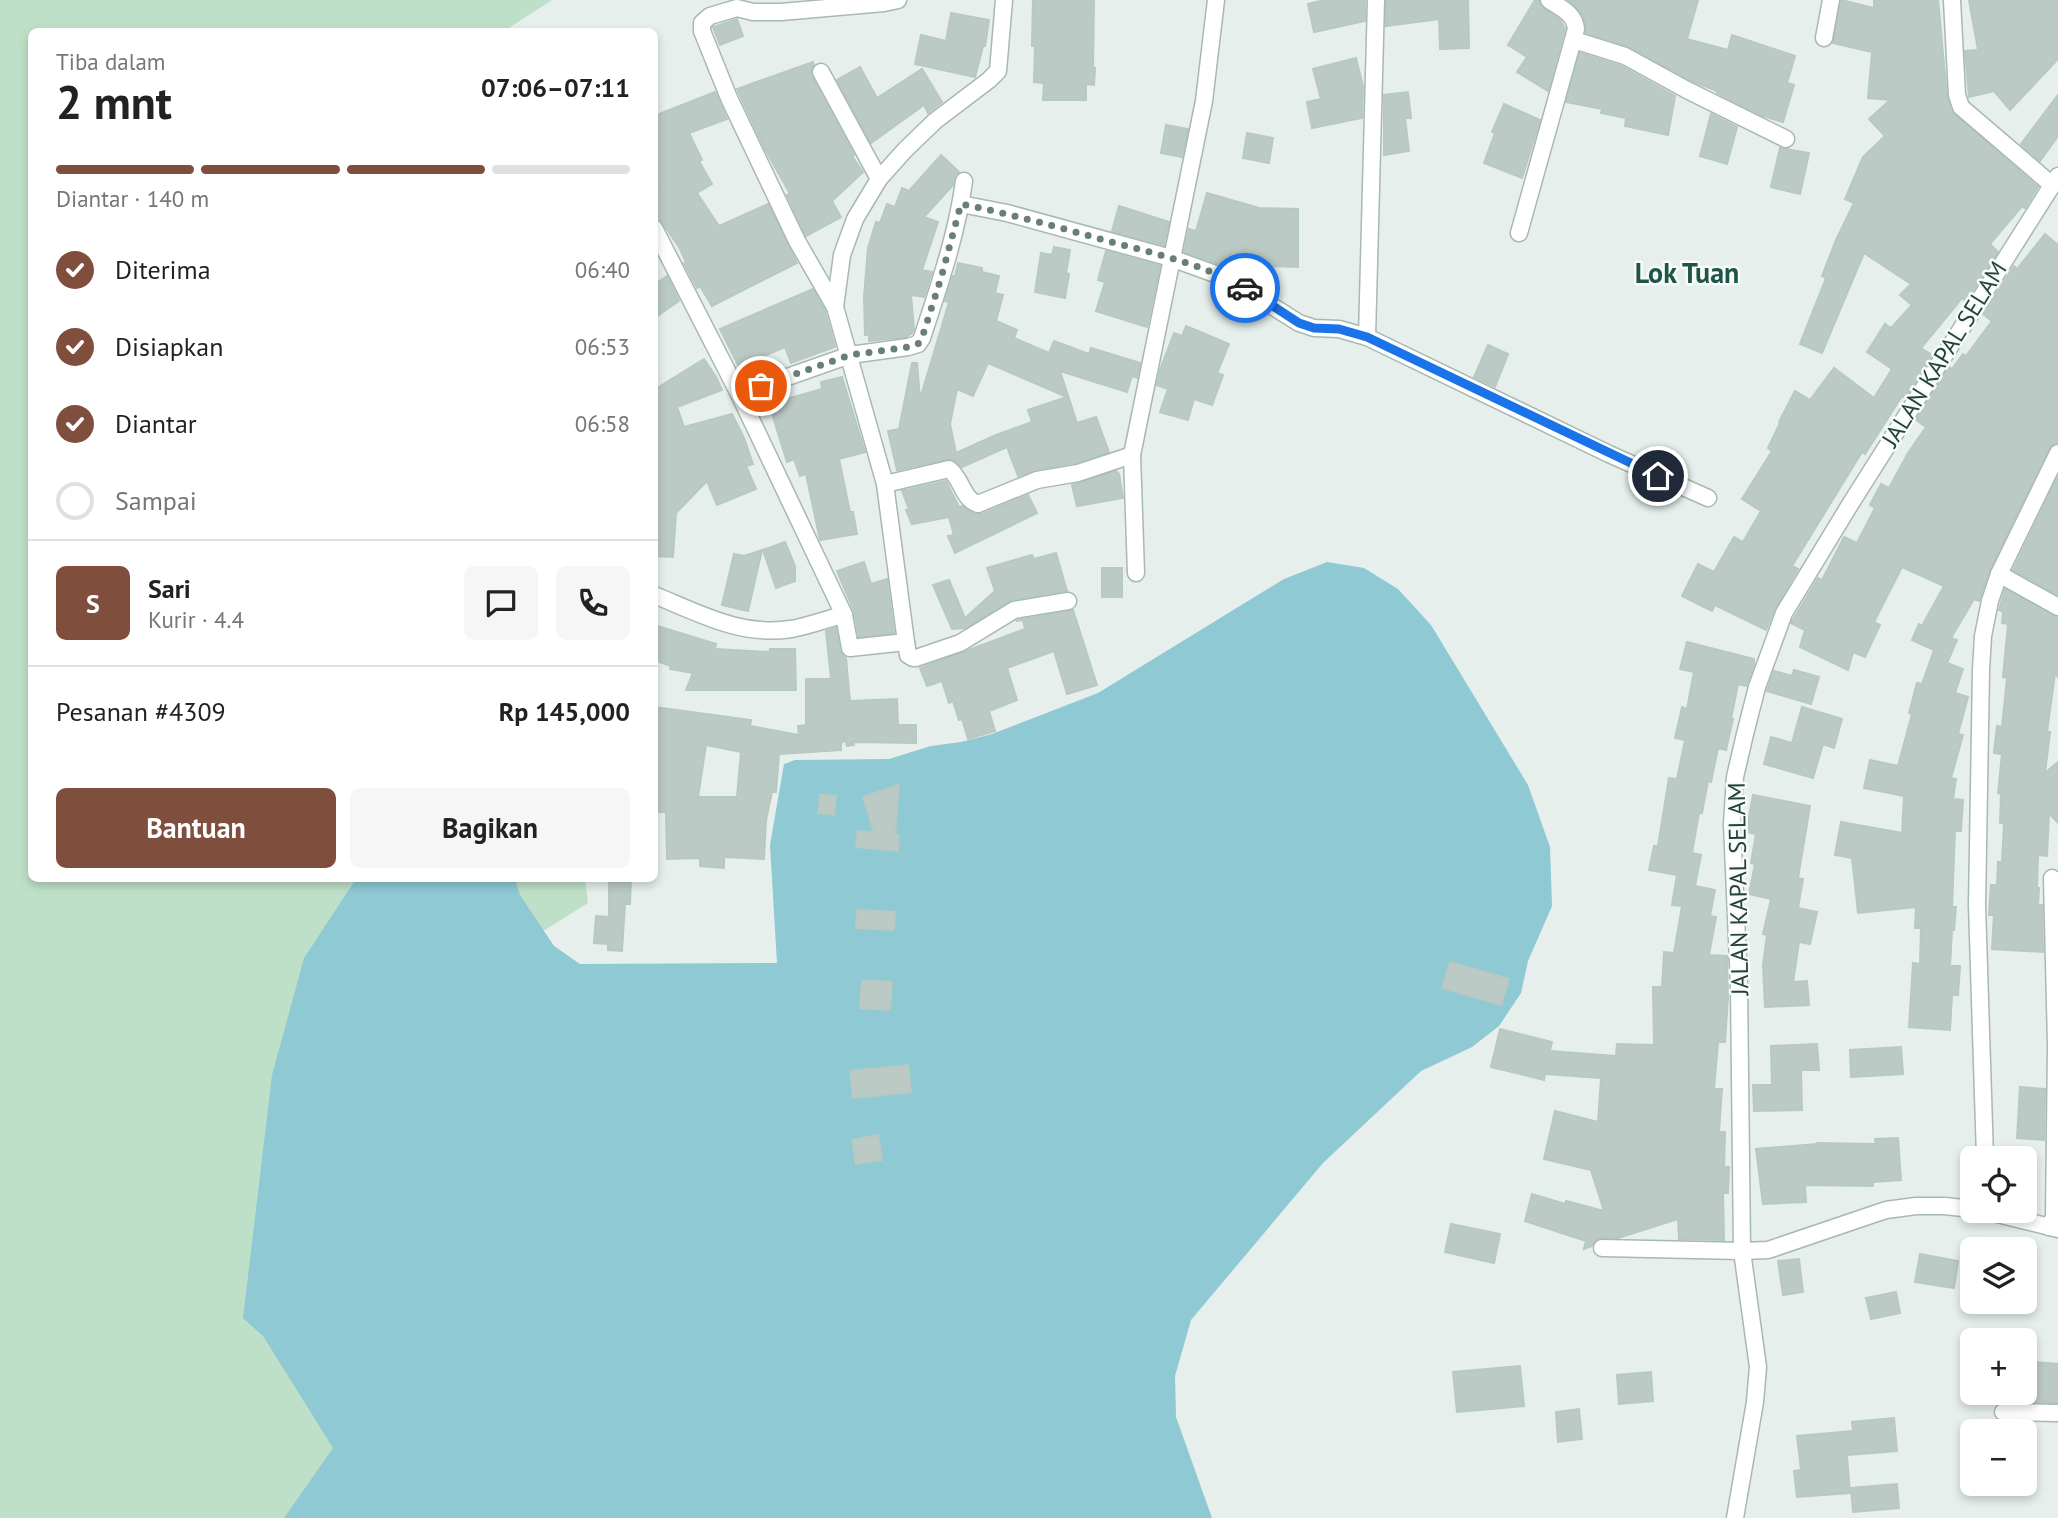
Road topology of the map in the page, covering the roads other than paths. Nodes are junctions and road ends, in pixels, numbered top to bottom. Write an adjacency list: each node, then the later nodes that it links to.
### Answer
1 (898, 0): 19 (street)
2 (1004, 0): 12 (street)
3 (1216, 0): 18 (street)
4 (1376, 0): 20 (street)
5 (1549, 0): 9 (street)
6 (1831, 0): 8 (street)
7 (1952, 0): 14 (street)
8 (1824, 38)
9 (1574, 40): 11 (street); 16 (street)
10 (821, 72): 12 (street)
11 (1786, 139)
12 (879, 179): 19 (street)
13 (964, 181): 15 (street)
14 (2055, 181): 39 (street, JALAN KAPAL SELAM)
15 (961, 204): 18 (street); 21 (street)
16 (1519, 233)
17 (658, 236): 22 (street)
18 (1171, 258): 20 (street); 24 (street)
19 (835, 307): 21 (street)
20 (1367, 337): 26 (street)
21 (850, 355): 22 (street); 25 (street)
22 (739, 394): 32 (street)
23 (2058, 453): 28 (street)
24 (1132, 455): 25 (street); 27 (street)
25 (885, 484): 33 (street)
26 (1708, 498)
27 (1136, 573)
28 (1999, 574): 31 (street); 35 (street)
29 (658, 597): 32 (street)
30 (1068, 601): 33 (street)
31 (2058, 607)
32 (844, 615): 33 (street)
33 (906, 642)
34 (2052, 878): 37 (street)
35 (1985, 1146)
36 (1960, 1208): 39 (street)
37 (2054, 1224)
38 (1602, 1248): 39 (street)
39 (1742, 1251): 42 (street, JALAN KAPAL SELAM)
40 (2003, 1412): 41 (street)
41 (2058, 1413)
42 (1735, 1518)

